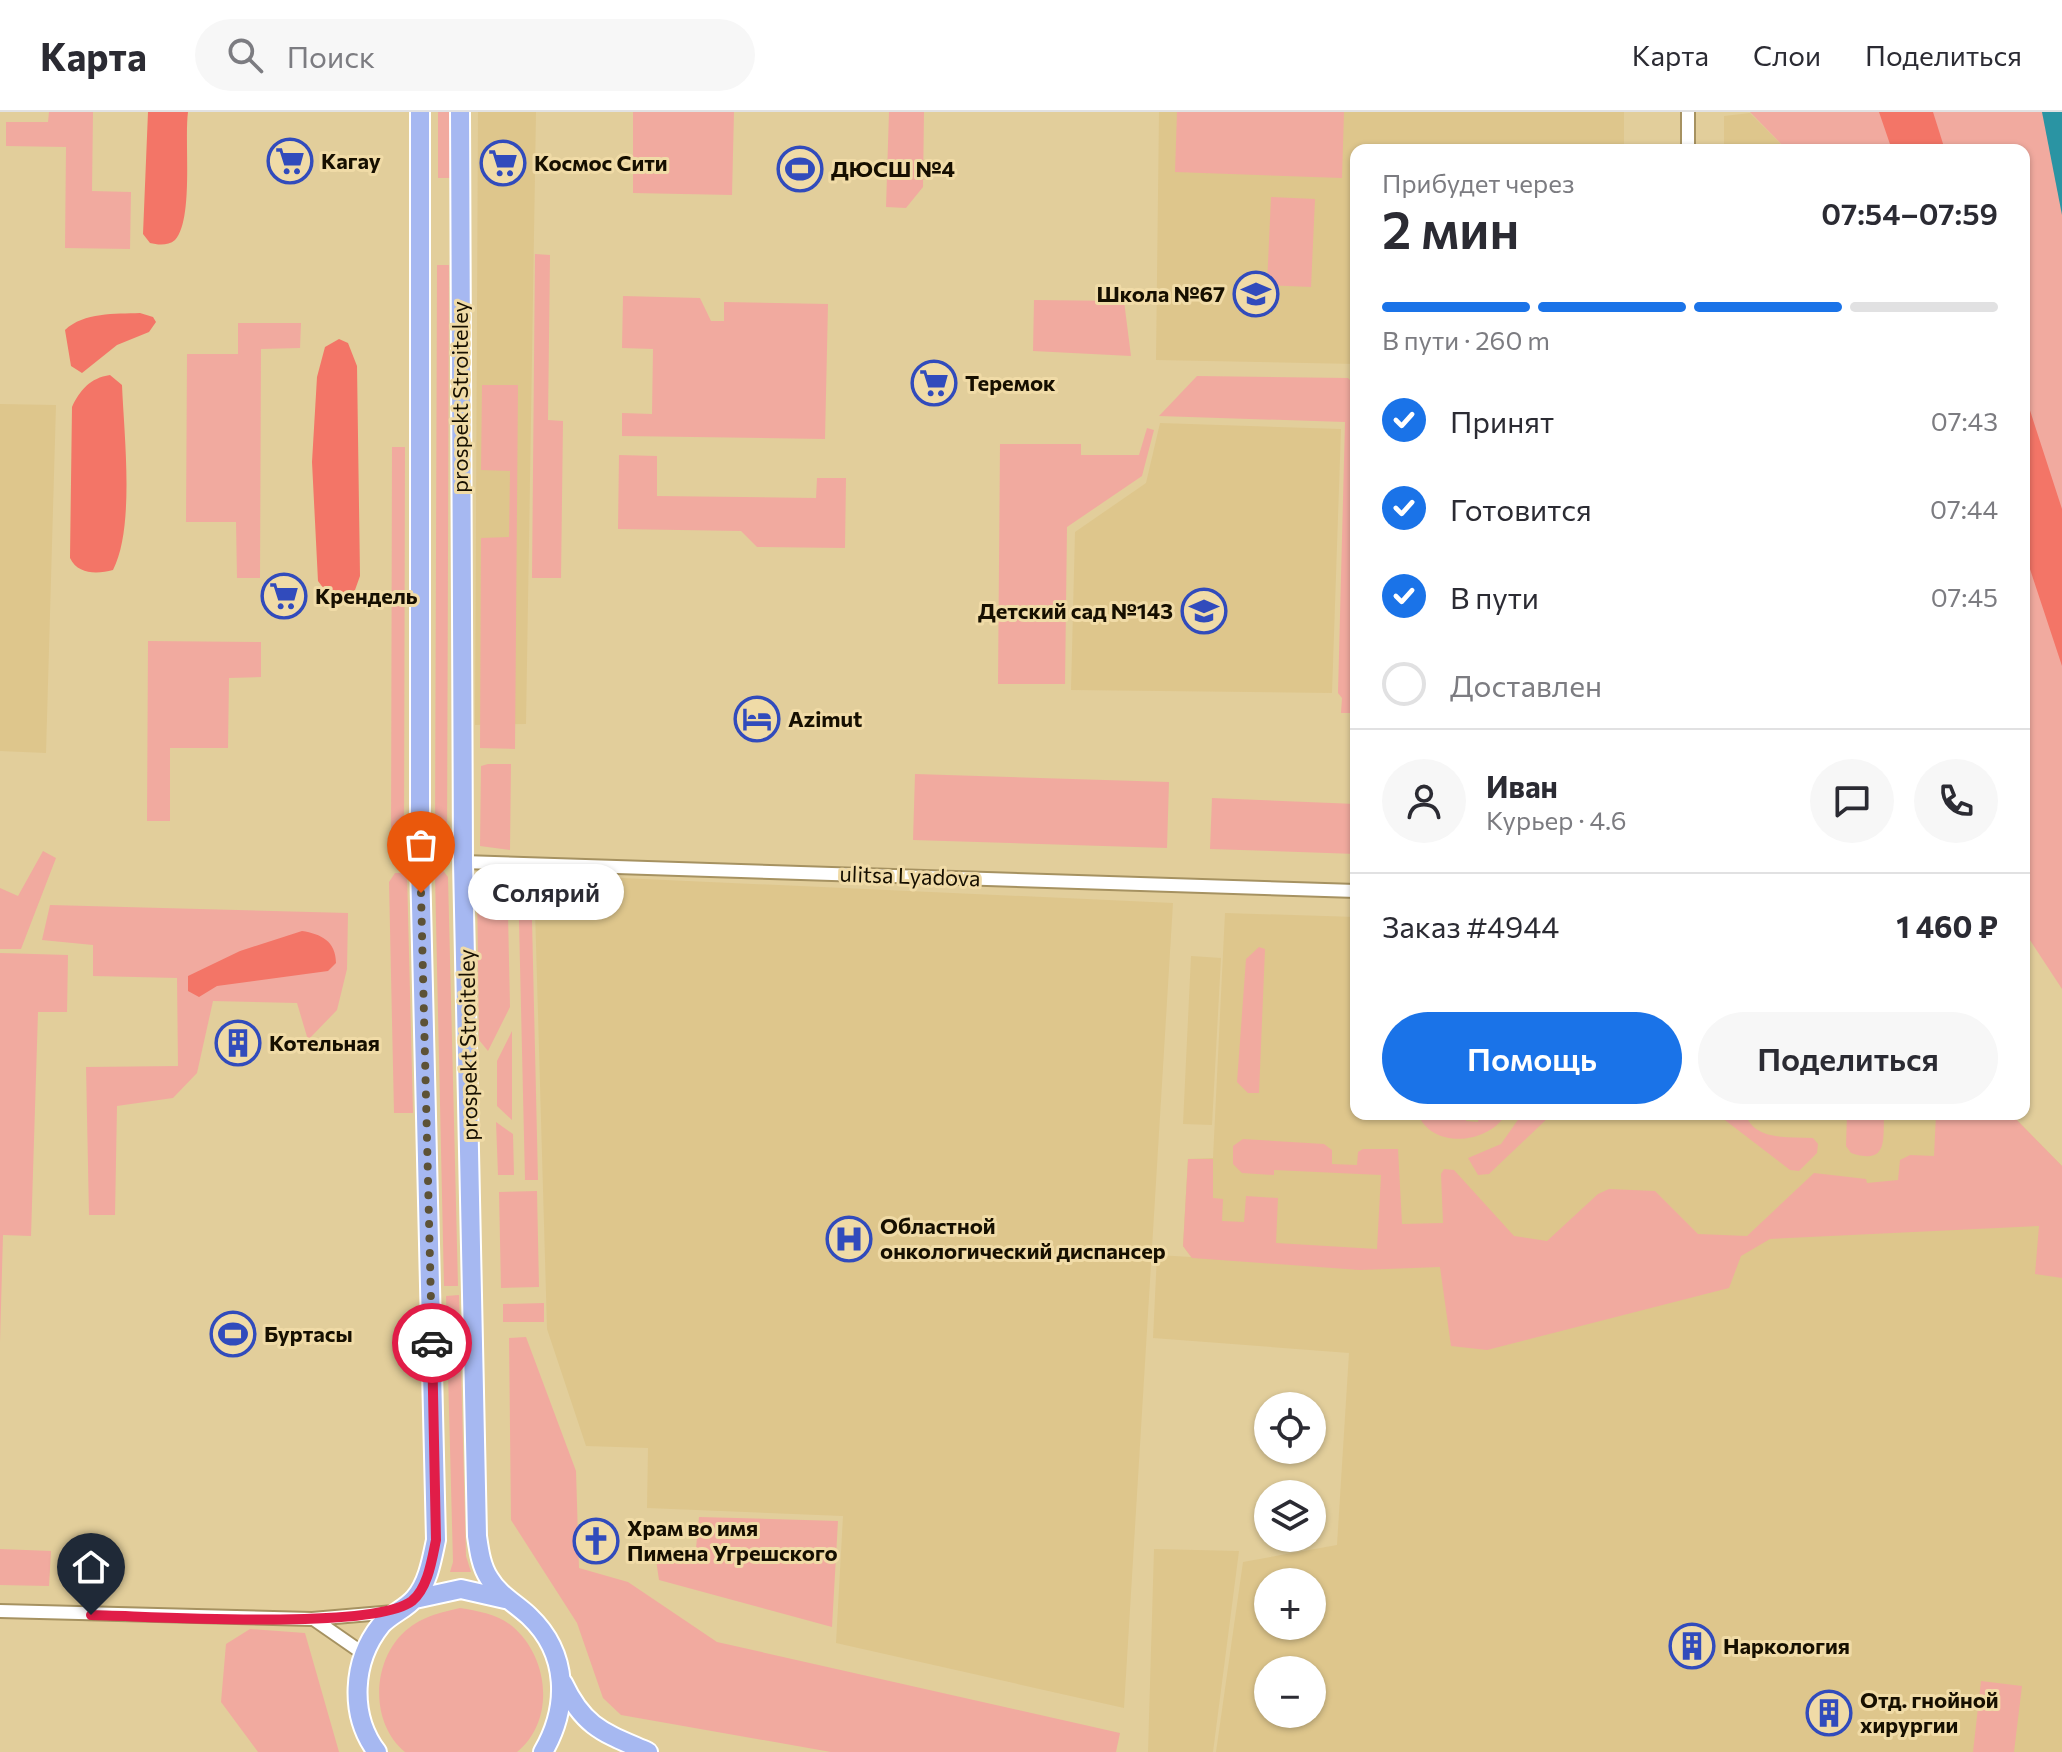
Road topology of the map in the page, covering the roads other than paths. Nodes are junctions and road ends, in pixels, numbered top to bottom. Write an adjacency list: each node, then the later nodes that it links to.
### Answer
1 (420, 112): 7 (main road, prospekt Stroiteley)
2 (460, 112): 5 (main road, prospekt Stroiteley)
3 (1688, 112): 4 (street)
4 (1688, 144)
5 (463, 862): 6 (street, ulitsa Lyadova); 8 (main road, prospekt Stroiteley)
6 (1350, 891)
7 (415, 1599): 8 (main road); 10 (main road)
8 (507, 1600): 13 (main road, prospekt Stroiteley)
9 (0, 1611): 11 (street)
10 (394, 1612): 11 (street); 12 (main road)
11 (312, 1619): 12 (street)
12 (364, 1654): 14 (main road)
13 (562, 1680): 15 (main road, prospekt Stroiteley); 16 (main road)
14 (377, 1752)
15 (543, 1752)
16 (648, 1752)

